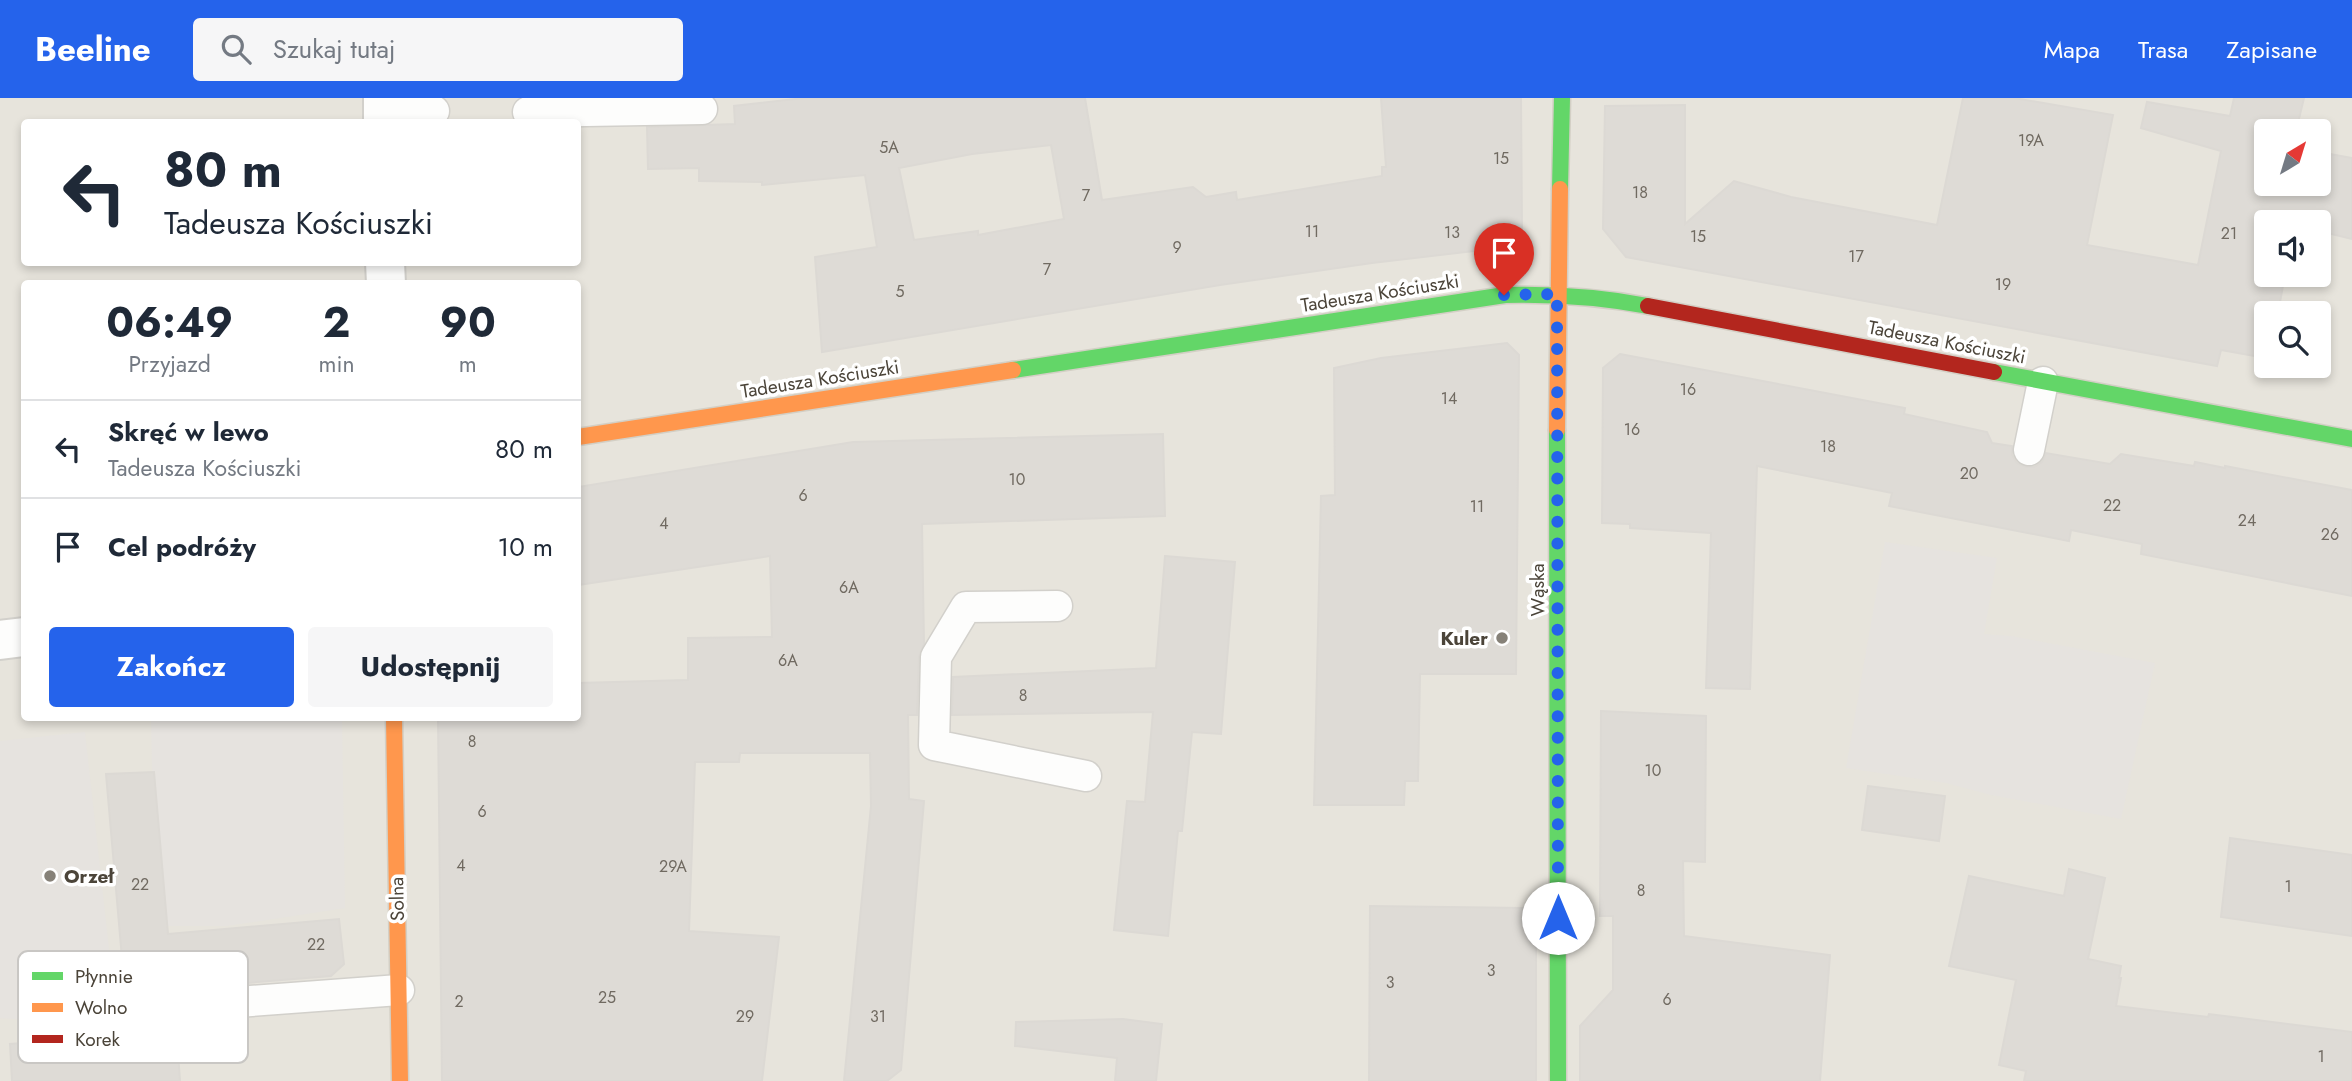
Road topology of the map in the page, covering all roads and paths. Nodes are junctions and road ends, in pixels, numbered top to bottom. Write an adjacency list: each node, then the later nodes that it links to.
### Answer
1 (1562, 98): 6 (street, Wąska)
2 (702, 108): 5 (lane)
3 (383, 111): 4 (lane)
4 (434, 111)
5 (528, 112)
6 (1557, 294): 7 (street, Tadeusza Kościuszki); 8 (street, Tadeusza Kościuszki); 19 (street, Wąska)
7 (2043, 382): 9 (street, Tadeusza Kościuszki); 10 (lane)
8 (581, 438)
9 (2352, 439)
10 (2029, 450)
11 (1057, 606): 15 (lane)
12 (21, 637): 13 (street)
13 (0, 640)
14 (394, 721): 16 (street, Solna)
15 (1086, 776)
16 (399, 990): 17 (lane); 18 (street, Solna)
17 (248, 1001)
18 (400, 1081)
19 (1559, 1081)

